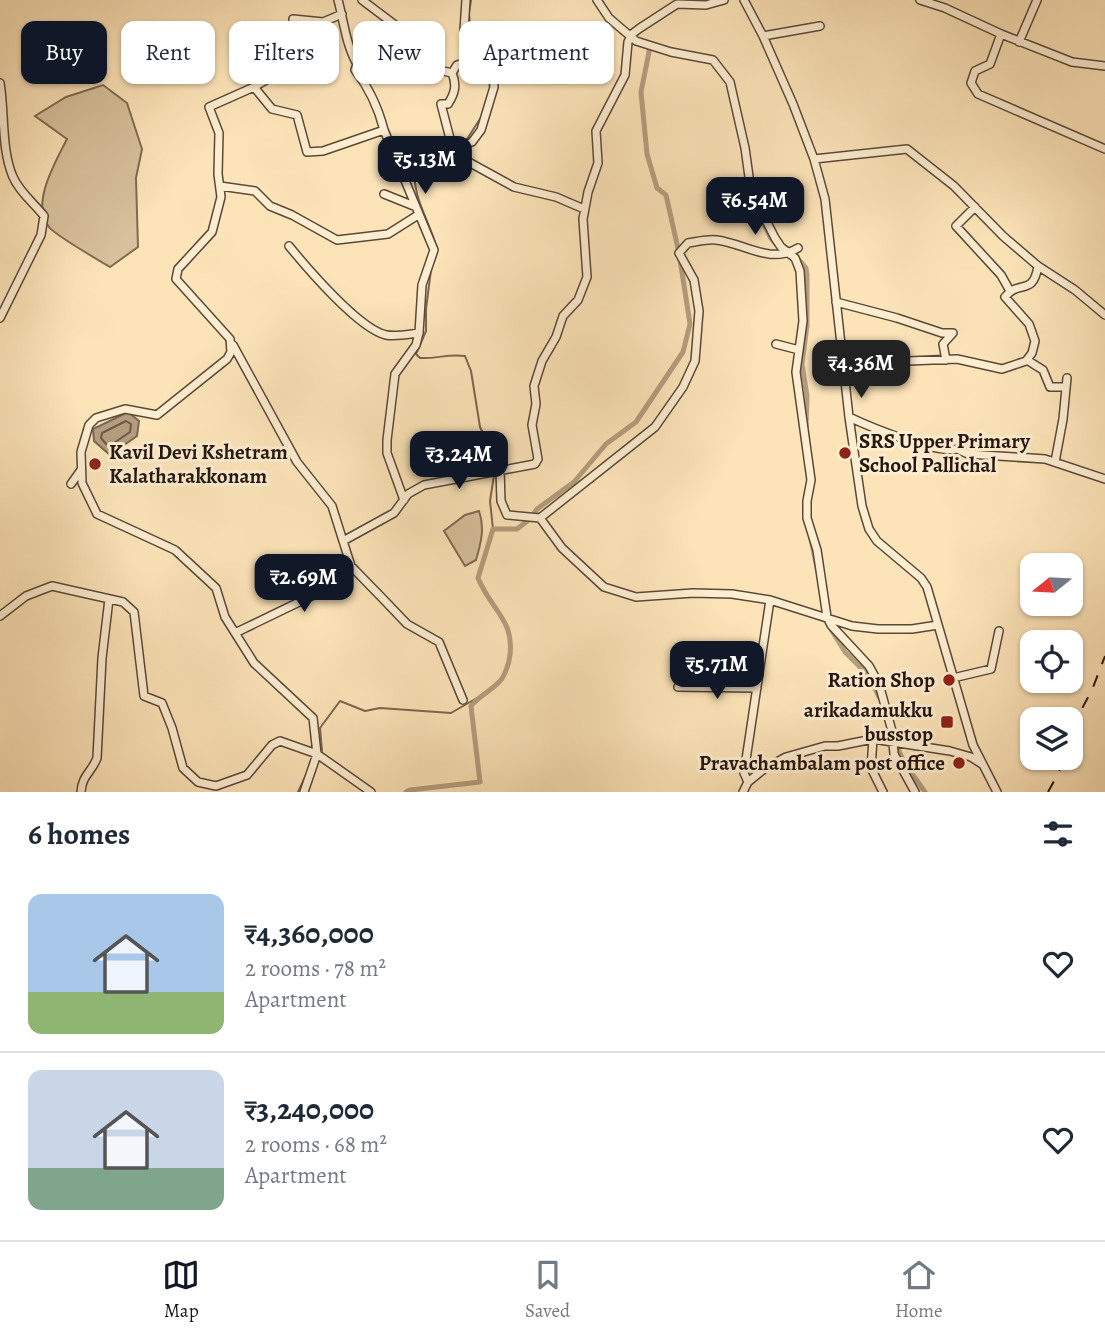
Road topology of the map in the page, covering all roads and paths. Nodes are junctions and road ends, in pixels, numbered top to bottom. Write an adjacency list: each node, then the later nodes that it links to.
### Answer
1 (338, 0): 9 (street)
2 (362, 0): 18 (street)
3 (466, 0): 10 (street)
4 (597, 0): 14 (street)
5 (724, 0): 14 (street)
6 (744, 0): 13 (street)
7 (920, 0): 12 (street)
8 (1037, 0): 15 (street)
9 (342, 14): 21 (street); 22 (street)
10 (465, 21)
11 (820, 26): 13 (street)
12 (1001, 34): 15 (street); 24 (street)
13 (763, 36): 25 (street)
14 (631, 37): 30 (street); 34 (street)
15 (1019, 42): 17 (street)
16 (459, 64): 18 (street)
17 (1105, 65)
18 (452, 73): 23 (street)
19 (0, 83): 39 (street)
20 (494, 84): 23 (street)
21 (254, 87): 22 (street); 26 (street)
22 (384, 130): 28 (street)
23 (452, 148): 30 (street)
24 (1105, 149)
25 (814, 159): 29 (street); 37 (street)
26 (220, 186): 31 (street); 41 (street)
27 (384, 194): 28 (street)
28 (414, 206): 31 (street)
29 (975, 207): 35 (street); 36 (street)
30 (584, 209): 50 (street)
31 (418, 215): 40 (street)
32 (289, 246): 40 (street)
33 (798, 248): 34 (street)
34 (787, 252): 43 (street); 54 (street)
35 (1038, 266): 36 (street); 38 (street)
36 (1010, 291): 45 (street)
37 (836, 302): 44 (street); 46 (street)
38 (1105, 315)
39 (0, 317)
40 (419, 333): 53 (street)
41 (230, 339): 49 (street); 55 (street)
42 (776, 344): 43 (street)
43 (799, 349): 60 (street)
44 (946, 360): 45 (street); 46 (street)
45 (1027, 360): 48 (street)
46 (844, 368): 47 (street)
47 (849, 417): 48 (street); 61 (street)
48 (1055, 462): 51 (street)
49 (82, 470): 52 (street); 63 (street)
50 (500, 470): 53 (street); 54 (street)
51 (1105, 479)
52 (71, 484)
53 (404, 500): 55 (street)
54 (540, 518): 58 (street)
55 (343, 541): 56 (street)
56 (352, 566): 63 (street); 67 (street)
57 (109, 599): 59 (street); 73 (street); 74 (street)
58 (770, 600): 60 (street); 66 (street)
59 (0, 616)
60 (827, 617): 61 (street); 69 (street)
61 (938, 625): 64 (street)
62 (999, 631): 64 (street)
63 (235, 633): 70 (street)
64 (953, 678): 71 (street)
65 (678, 687): 66 (street)
66 (757, 688): 72 (street)
67 (463, 700)
68 (873, 739): 69 (street); 72 (street); 78 (street)
69 (893, 743): 71 (street); 79 (street)
70 (317, 754): 73 (street); 75 (street); 76 (street)
71 (983, 765): 80 (street)
72 (748, 782): 77 (street)
73 (222, 788)
74 (81, 792)
75 (304, 792)
76 (371, 792)
77 (743, 792)
78 (883, 792)
79 (915, 792)
80 (997, 792)

